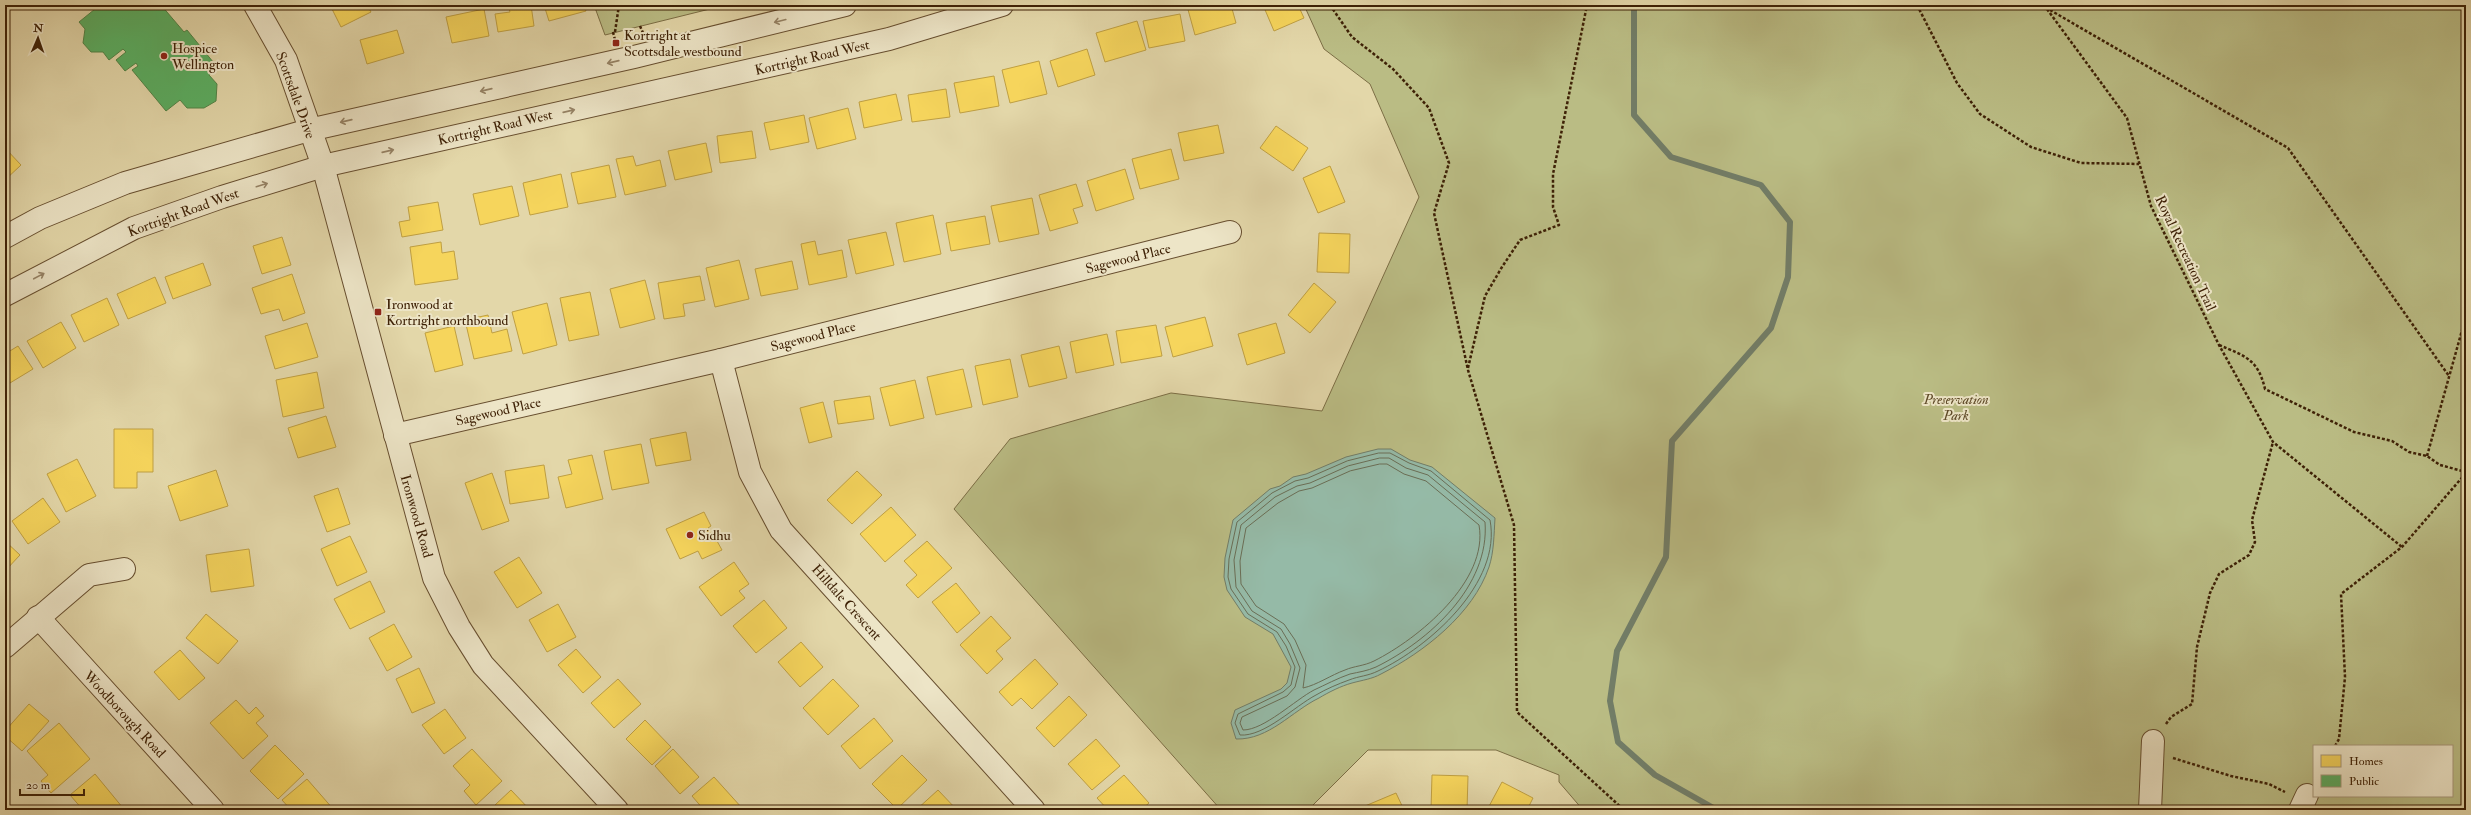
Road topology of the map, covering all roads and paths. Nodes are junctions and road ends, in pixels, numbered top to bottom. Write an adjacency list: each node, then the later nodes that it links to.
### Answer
1 (255, 5): 11 (street, Scottsdale Drive)
2 (619, 5): 10 (path)
3 (845, 5): 11 (street, one-way to 11)
4 (1002, 5): 13 (street, Kortright Road West, one-way to 4)
5 (1330, 5): 20 (path)
6 (1587, 5): 20 (path)
7 (1917, 5): 12 (path)
8 (2044, 5): 9 (path, Royal Recreation Trail)
9 (2048, 9): 12 (path, Royal Recreation Trail); 21 (path)
10 (615, 32)
11 (309, 130): 13 (street, Scottsdale Drive); 15 (street)
12 (2140, 164): 18 (path, Royal Recreation Trail)
13 (323, 166): 16 (street, Kortright Road West, one-way to 13); 22 (street, Ironwood Road)
14 (1230, 232): 19 (street, Sagewood Place)
15 (5, 237)
16 (5, 295)
17 (2466, 316): 21 (path)
18 (2219, 344): 23 (path, Royal Recreation Trail); 24 (path)
19 (721, 360): 22 (street, Sagewood Place); 35 (street, Hilldale Crescent)
20 (1468, 370): 36 (path)
21 (2449, 376): 24 (path)
22 (395, 435): 34 (street, Ironwood Road)
23 (2273, 442): 26 (path); 31 (path)
24 (2427, 456): 25 (path)
25 (2466, 473): 26 (path)
26 (2402, 547): 30 (path)
27 (124, 569): 28 (street)
28 (38, 617): 29 (street); 33 (street, Woodborough Road)
29 (5, 647)
30 (2336, 745)
31 (2153, 751): 32 (path); 37 (street)
32 (2304, 802)
33 (213, 810)
34 (617, 810)
35 (1034, 810)
36 (1624, 810)
37 (2150, 810)

